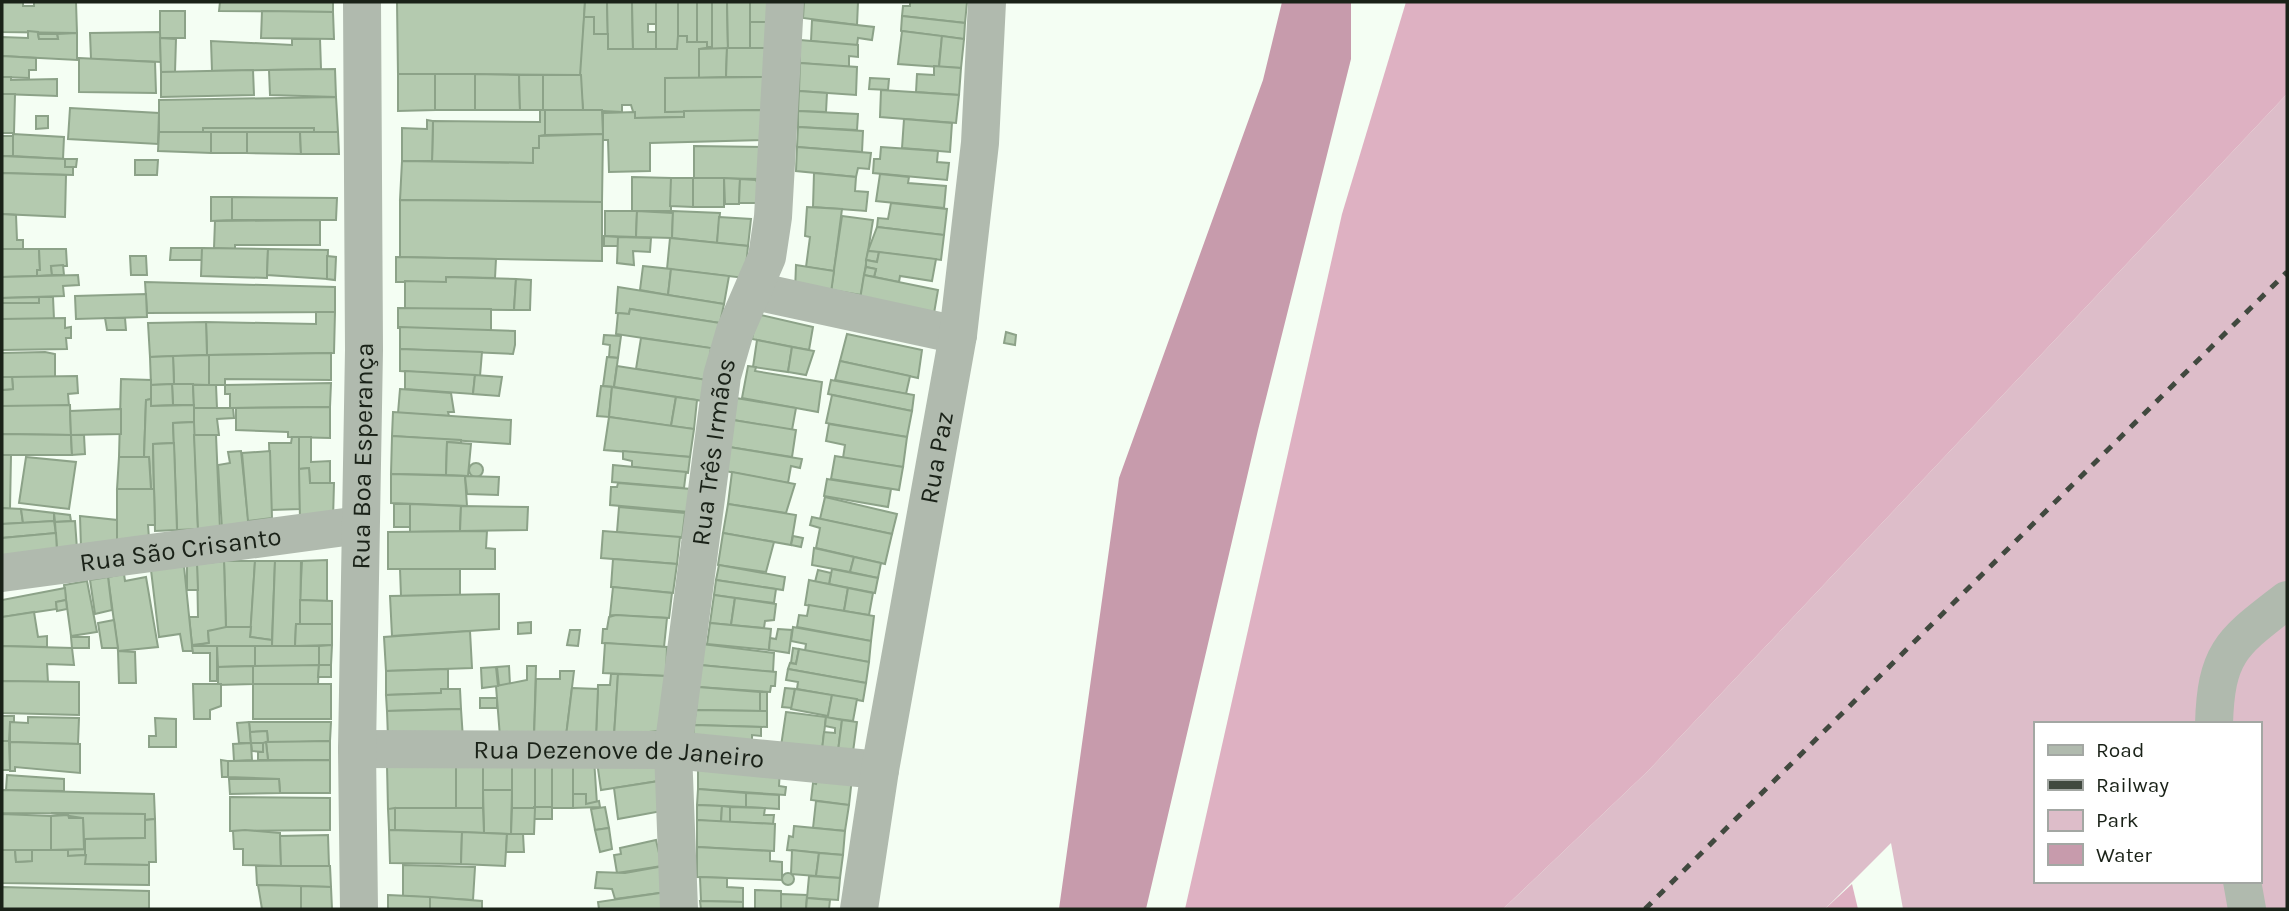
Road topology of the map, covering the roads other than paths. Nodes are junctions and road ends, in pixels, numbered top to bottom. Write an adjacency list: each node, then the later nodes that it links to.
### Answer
1 (362, 2): 6 (street, Rua Boa Esperança)
2 (785, 2): 4 (street, Rua Três Irmãos)
3 (987, 2): 5 (street, Rua Paz)
4 (755, 292): 5 (street); 11 (street, Rua Três Irmãos)
5 (958, 335): 12 (street, Rua Paz)
6 (360, 525): 7 (street, Rua São Crisanto); 10 (street, Rua Boa Esperança)
7 (2, 573)
8 (2287, 600): 9 (street)
9 (2214, 722)
10 (357, 749): 11 (street, Rua Dezenove de Janeiro); 14 (street, Rua Boa Esperança)
11 (673, 750): 12 (street, Rua Dezenove de Janeiro); 15 (street, Rua Três Irmãos)
12 (880, 770): 16 (street, Rua Paz)
13 (2242, 883): 17 (street)
14 (359, 909)
15 (679, 909)
16 (859, 909)
17 (2247, 909)

